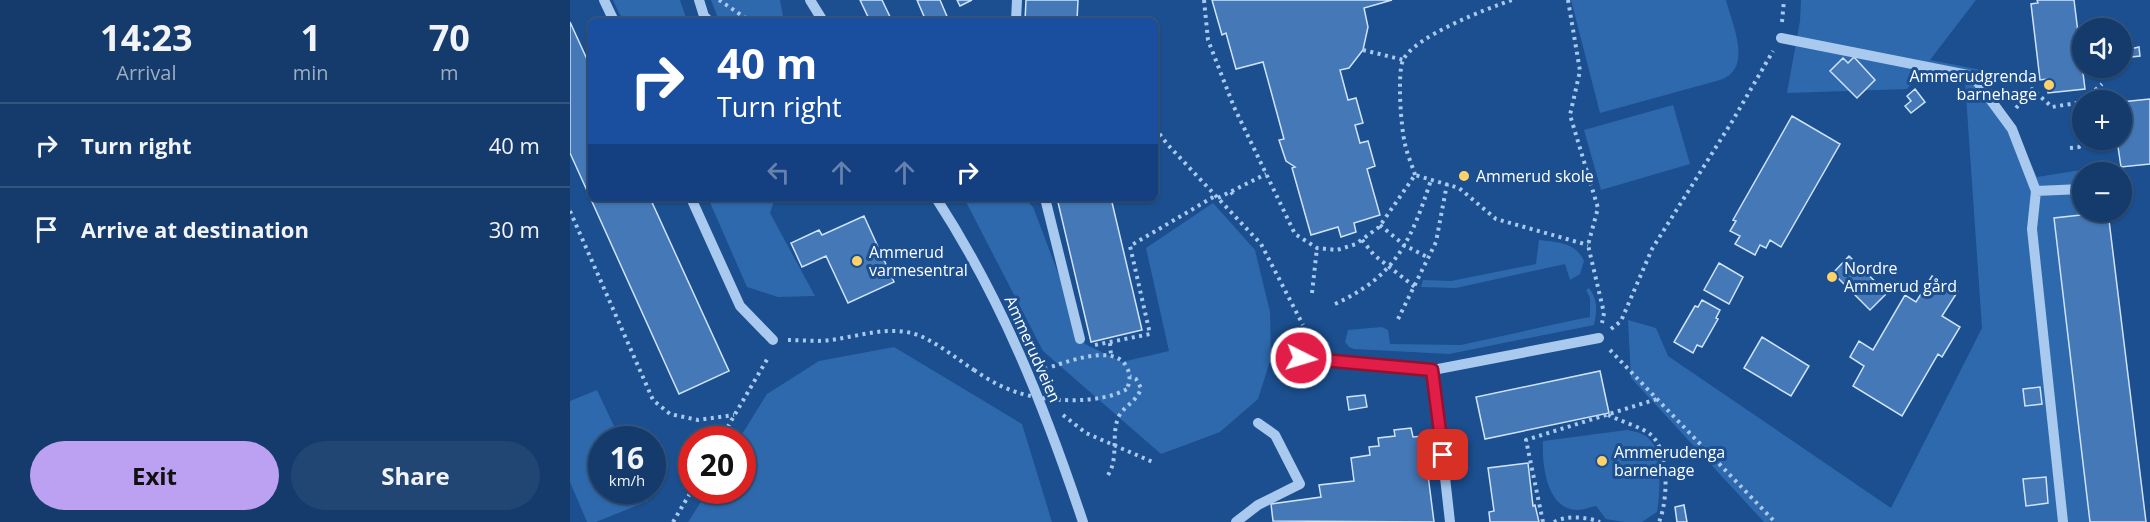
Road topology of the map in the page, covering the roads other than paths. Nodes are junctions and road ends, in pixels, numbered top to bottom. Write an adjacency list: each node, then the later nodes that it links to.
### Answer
1 (604, 0): 5 (street)
2 (699, 0): 6 (street)
3 (810, 0): 7 (street)
4 (1017, 0): 8 (street)
5 (613, 18)
6 (706, 18)
7 (821, 18)
8 (1016, 18)
9 (1780, 38): 11 (street)
10 (2072, 189): 11 (street)
11 (2036, 191): 24 (street)
12 (692, 201): 17 (street)
13 (938, 201): 21 (street, Ammerudveien)
14 (1046, 201): 16 (street)
15 (1599, 338): 19 (street)
16 (1080, 339)
17 (773, 340)
18 (1301, 358): 19 (street)
19 (1432, 370): 23 (street)
20 (1258, 423): 22 (street)
21 (1083, 522)
22 (1236, 522)
23 (1449, 522)
24 (2063, 522)

